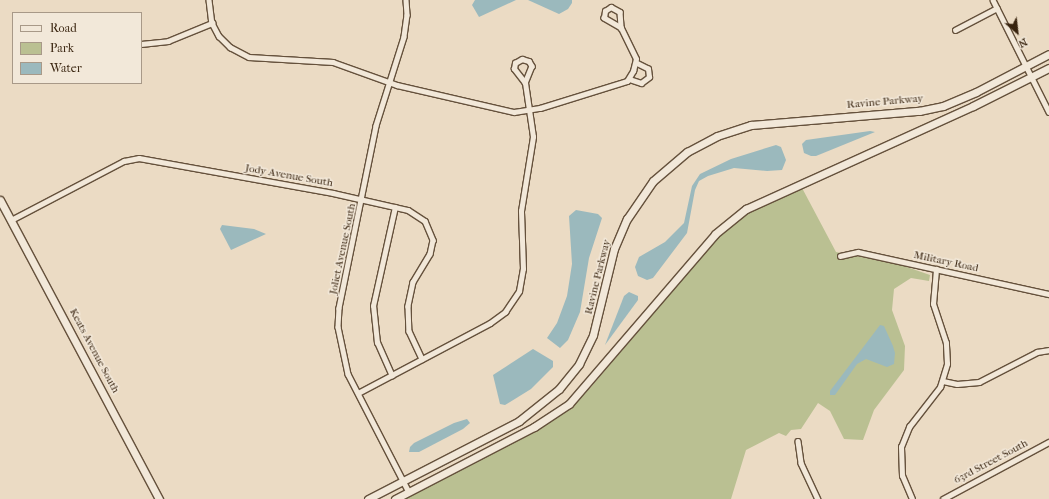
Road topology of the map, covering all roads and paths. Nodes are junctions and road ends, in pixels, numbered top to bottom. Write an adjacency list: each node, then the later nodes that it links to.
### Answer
1 (209, 0): 5 (street)
2 (406, 0): 15 (street, Joliet Avenue South)
3 (993, 0): 4 (street)
4 (997, 8): 7 (street); 11 (street)
5 (212, 24): 8 (street); 15 (street)
6 (621, 28): 6 (street); 10 (street)
7 (955, 30)
8 (142, 44)
9 (1049, 54): 11 (street, Ravine Parkway)
10 (636, 62): 14 (street); 14 (street)
11 (1026, 66): 13 (street); 34 (street, Ravine Parkway)
12 (1049, 68): 13 (street)
13 (1032, 77): 18 (street); 35 (street)
14 (629, 79): 17 (street)
15 (390, 83): 17 (street); 21 (street, Joliet Avenue South)
16 (525, 83): 16 (street); 17 (street)
17 (531, 111): 28 (street)
18 (1049, 112)
19 (0, 194): 23 (street, Keats Avenue South)
20 (0, 200): 23 (street, Keats Avenue South)
21 (362, 200): 22 (street, Jody Avenue South); 23 (street, Jody Avenue South); 31 (street, Joliet Avenue South)
22 (395, 207): 28 (street, Jody Avenue South); 29 (street)
23 (9, 217): 36 (street, Keats Avenue South)
24 (840, 256): 25 (street, Military Road)
25 (936, 269): 26 (street, Military Road); 30 (street)
26 (1049, 294)
27 (1049, 350): 30 (street)
28 (422, 359): 29 (street)
29 (392, 376): 31 (street)
30 (943, 381): 40 (street)
31 (358, 394): 34 (street, Joliet Avenue South)
32 (798, 441): 39 (street)
33 (1049, 442): 41 (street, 63rd Street South)
34 (404, 481): 35 (street, Joliet Avenue South); 37 (street, Ravine Parkway)
35 (409, 492): 38 (street)
36 (159, 499)
37 (368, 499)
38 (395, 499)
39 (818, 499)
40 (912, 499)
41 (943, 499)

